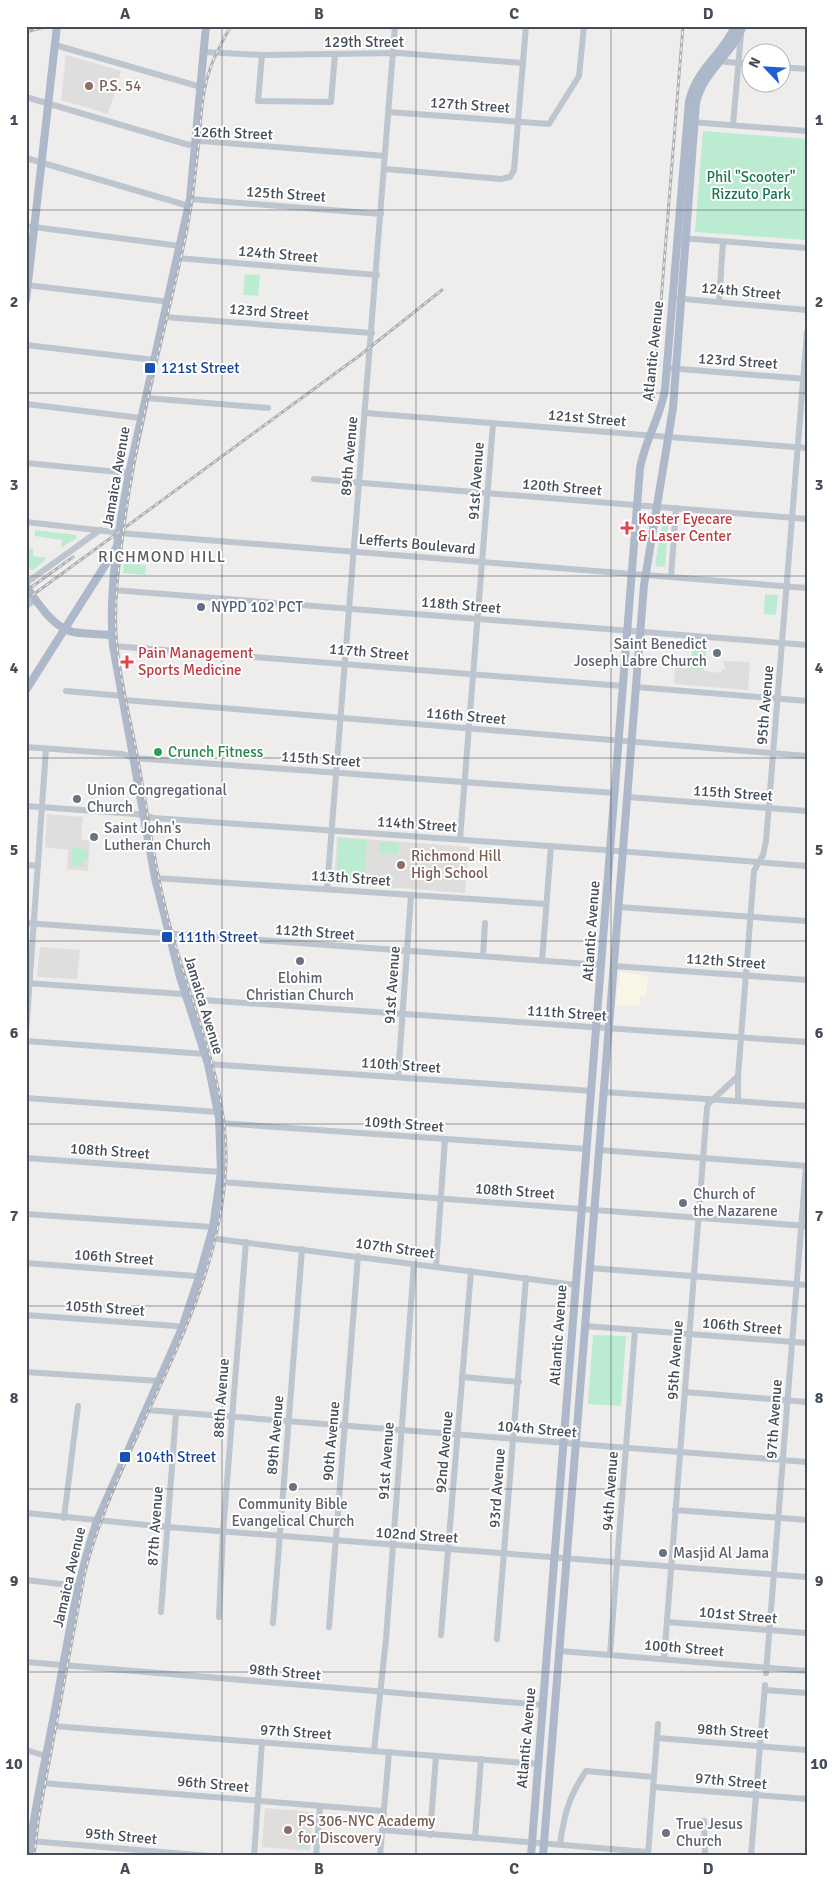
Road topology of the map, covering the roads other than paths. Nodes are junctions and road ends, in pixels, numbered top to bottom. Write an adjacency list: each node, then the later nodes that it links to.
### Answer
1 (57, 26): 7 (main road)
2 (206, 26): 8 (main road, Jamaica Avenue)
3 (396, 26): 9 (street, 89th Avenue)
4 (526, 26): 13 (street)
5 (584, 26): 21 (street, 127th Street)
6 (740, 28): 12 (main road, Atlantic Avenue); 14 (street)
7 (56, 44): 17 (street); 19 (main road)
8 (205, 52): 10 (street, 129th Street); 17 (main road, Jamaica Avenue)
9 (393, 53): 11 (street, 129th Street); 13 (street, 129th Street); 20 (street, 89th Avenue)
10 (262, 54): 11 (street, 129th Street); 11 (street)
11 (335, 54)
12 (714, 61): 14 (street); 22 (main road, Atlantic Avenue)
13 (523, 63): 21 (street)
14 (738, 63): 23 (street)
15 (790, 68): 16 (street)
16 (807, 69)
17 (201, 87): 25 (main road, Jamaica Avenue)
18 (26, 97): 19 (street, 126th Street)
19 (49, 104): 25 (street, 126th Street); 28 (main road)
20 (389, 112): 21 (street, 127th Street); 26 (street, 89th Avenue)
21 (518, 120): 29 (street)
22 (691, 122): 23 (street); 33 (main road, Atlantic Avenue)
23 (732, 125): 24 (street)
24 (807, 131)
25 (196, 143): 26 (street, 126th Street); 30 (main road, Jamaica Avenue)
26 (385, 156): 29 (street, 89th Avenue)
27 (26, 158): 28 (street, 125th Street)
28 (42, 162): 30 (street, 125th Street); 32 (main road)
29 (384, 169): 31 (street, 89th Avenue)
30 (189, 203): 31 (street, 125th Street); 35 (main road, Jamaica Avenue)
31 (381, 214): 38 (street, 89th Avenue)
32 (30, 227): 35 (street); 39 (main road)
33 (682, 238): 34 (street); 40 (main road, Atlantic Avenue)
34 (723, 242): 36 (street); 42 (street)
35 (180, 246): 37 (main road, Jamaica Avenue)
36 (807, 248)
37 (178, 258): 38 (street, 124th Street); 43 (main road, Jamaica Avenue)
38 (377, 275): 46 (street, 89th Avenue)
39 (27, 285): 41 (main road); 43 (street)
40 (677, 298): 42 (street, 124th Street); 50 (main road, Atlantic Avenue); 51 (main road, Atlantic Avenue)
41 (26, 300)
42 (718, 302): 44 (street, 124th Street)
43 (167, 303): 45 (main road, Jamaica Avenue)
44 (807, 310)
45 (164, 317): 46 (street, 123rd Street); 49 (main road, Jamaica Avenue)
46 (372, 332): 56 (street, 89th Avenue)
47 (807, 332): 52 (street, 95th Avenue)
48 (26, 345): 49 (street)
49 (154, 360): 53 (main road, Jamaica Avenue)
50 (667, 368): 51 (street, 123rd Street); 59 (main road, Atlantic Avenue)
51 (676, 369): 52 (street, 123rd Street); 60 (main road, Atlantic Avenue)
52 (805, 379): 61 (street, 95th Avenue)
53 (146, 398): 55 (street); 57 (main road, Jamaica Avenue)
54 (26, 404): 57 (street)
55 (268, 408)
56 (365, 413): 58 (street, 121st Street); 66 (street, 89th Avenue)
57 (141, 418): 64 (main road, Jamaica Avenue)
58 (493, 424): 59 (street, 121st Street); 67 (street, 91st Avenue)
59 (650, 436): 60 (street, 121st Street); 68 (main road, Atlantic Avenue)
60 (668, 437): 61 (street, 121st Street); 69 (main road, Atlantic Avenue)
61 (798, 448): 62 (street, 121st Street); 71 (street, 95th Avenue)
62 (807, 448)
63 (26, 463): 64 (street)
64 (129, 473): 75 (main road, Jamaica Avenue)
65 (314, 479): 66 (street, 120th Street)
66 (360, 483): 67 (street, 120th Street); 77 (street, 89th Avenue)
67 (488, 493): 68 (street, 120th Street); 78 (street, 91st Avenue)
68 (637, 505): 69 (street, 120th Street); 81 (main road, Atlantic Avenue)
69 (656, 507): 70 (street, 120th Street); 82 (main road, Atlantic Avenue)
70 (676, 508): 71 (street, 120th Street); 83 (street)
71 (792, 517): 72 (street, 120th Street); 85 (street, 95th Avenue)
72 (807, 519)
73 (26, 522): 74 (street, Lefferts Boulevard)
74 (100, 530): 75 (street, Lefferts Boulevard); 84 (street)
75 (120, 532): 76 (main road, Jamaica Avenue); 77 (street, Lefferts Boulevard)
76 (119, 544): 79 (main road); 80 (main road, Jamaica Avenue)
77 (354, 552): 78 (street, Lefferts Boulevard); 90 (street, 89th Avenue)
78 (482, 562): 81 (street, Lefferts Boulevard); 91 (street, 91st Avenue)
79 (102, 572): 80 (main road); 92 (main road)
80 (115, 573): 87 (main road, Jamaica Avenue)
81 (632, 574): 82 (street, Lefferts Boulevard); 93 (main road, Atlantic Avenue)
82 (645, 575): 83 (street, Lefferts Boulevard); 94 (main road, Atlantic Avenue)
83 (671, 577): 85 (street, Lefferts Boulevard)
84 (26, 585): 88 (main road)
85 (787, 586): 86 (street, Lefferts Boulevard); 96 (street, 95th Avenue)
86 (807, 588)
87 (113, 590): 90 (street, 118th Street); 95 (main road, Jamaica Avenue)
88 (35, 600): 89 (street); 92 (main road)
89 (26, 606)
90 (350, 609): 91 (street, 118th Street); 99 (street, 89th Avenue)
91 (478, 619): 93 (street, 118th Street); 100 (street, 91st Avenue)
92 (66, 629): 95 (main road); 103 (main road)
93 (628, 631): 94 (street, 118th Street); 101 (main road, Atlantic Avenue)
94 (640, 632): 96 (street, 118th Street); 102 (main road, Atlantic Avenue)
95 (112, 635): 98 (main road, Jamaica Avenue)
96 (782, 643): 97 (street, 118th Street); 106 (street, 95th Avenue)
97 (807, 645)
98 (113, 646): 99 (street, 117th Street); 105 (main road, Jamaica Avenue)
99 (345, 664): 100 (street, 117th Street); 108 (street, 89th Avenue)
100 (473, 674): 101 (street, 117th Street); 109 (street, 91st Avenue)
101 (623, 686): 110 (main road, Atlantic Avenue)
102 (636, 687): 106 (street); 111 (main road, Atlantic Avenue)
103 (27, 689)
104 (66, 691): 105 (street, 116th Street)
105 (123, 698): 108 (street, 116th Street); 116 (main road, Jamaica Avenue)
106 (778, 698): 107 (street); 114 (street, 95th Avenue)
107 (807, 701)
108 (341, 718): 109 (street, 116th Street); 117 (street, 89th Avenue)
109 (469, 728): 110 (street, 116th Street); 118 (street, 91st Avenue)
110 (619, 740): 111 (street, 116th Street); 119 (main road, Atlantic Avenue)
111 (632, 742): 114 (street, 116th Street); 120 (main road, Atlantic Avenue)
112 (26, 748): 113 (street, 115th Street)
113 (46, 749): 116 (street, 115th Street); 122 (street)
114 (773, 754): 115 (street, 116th Street); 123 (street, 95th Avenue)
115 (807, 756)
116 (133, 758): 117 (street, 115th Street); 125 (main road, Jamaica Avenue)
117 (336, 773): 118 (street, 115th Street); 126 (street, 89th Avenue)
118 (465, 782): 119 (street, 115th Street); 127 (street, 91st Avenue)
119 (615, 793): 129 (main road, Atlantic Avenue)
120 (628, 797): 123 (street, 115th Street); 130 (main road, Atlantic Avenue)
121 (26, 806): 122 (street, 114th Street)
122 (42, 807): 125 (street, 114th Street); 133 (street)
123 (769, 808): 124 (street, 115th Street); 131 (street, 95th Avenue)
124 (807, 811)
125 (145, 815): 126 (street, 114th Street); 135 (main road, Jamaica Avenue)
126 (331, 830): 127 (street, 114th Street); 136 (street, 89th Avenue)
127 (460, 840): 128 (street, 114th Street)
128 (551, 846): 129 (street, 114th Street); 138 (street)
129 (611, 850): 130 (street, 114th Street); 149 (main road, Atlantic Avenue)
130 (624, 852): 131 (street, 114th Street); 139 (main road, Atlantic Avenue)
131 (758, 862): 134 (street, 114th Street); 140 (street, 95th Avenue)
132 (26, 865): 133 (street)
133 (38, 866): 144 (street)
134 (807, 866)
135 (155, 878): 136 (street, 113th Street); 145 (main road, Jamaica Avenue)
136 (327, 889): 137 (street, 113th Street)
137 (410, 895): 138 (street, 113th Street); 146 (street, 91st Avenue)
138 (546, 904): 148 (street)
139 (619, 907): 140 (street); 150 (main road, Atlantic Avenue)
140 (750, 917): 141 (street); 151 (street, 95th Avenue)
141 (807, 921)
142 (26, 923): 144 (street, 112th Street)
143 (485, 923): 147 (street)
144 (34, 924): 145 (street, 112th Street); 153 (street)
145 (168, 934): 146 (street, 112th Street); 154 (main road, Jamaica Avenue)
146 (406, 951): 147 (street, 112th Street); 155 (street, 91st Avenue)
147 (483, 956): 148 (street, 112th Street)
148 (542, 961): 149 (street, 112th Street)
149 (602, 965): 156 (main road, Atlantic Avenue)
150 (614, 966): 151 (street, 112th Street); 157 (main road, Atlantic Avenue)
151 (746, 975): 152 (street, 112th Street); 159 (street, 95th Avenue)
152 (807, 980)
153 (28, 983): 154 (street, 111th Street); 158 (street)
154 (186, 997): 155 (street, 111th Street); 162 (main road, Jamaica Avenue)
155 (402, 1014): 156 (street, 111th Street); 165 (street, 91st Avenue)
156 (597, 1028): 157 (street, 111th Street); 166 (main road, Atlantic Avenue)
157 (608, 1029): 159 (street, 111th Street); 167 (main road, Atlantic Avenue)
158 (26, 1032)
159 (741, 1038): 161 (street, 111th Street); 164 (street, 95th Avenue)
160 (26, 1041): 162 (street)
161 (807, 1042)
162 (205, 1054): 163 (main road, Jamaica Avenue)
163 (208, 1064): 165 (street, 110th Street); 172 (main road, Jamaica Avenue)
164 (738, 1076): 169 (street, 95th Avenue); 170 (street, 95th Avenue)
165 (398, 1077): 166 (street, 110th Street)
166 (592, 1090): 175 (main road, Atlantic Avenue)
167 (604, 1092): 169 (street); 176 (main road, Atlantic Avenue)
168 (26, 1098): 172 (street)
169 (713, 1100): 170 (street); 178 (street, 95th Avenue)
170 (738, 1101): 171 (street)
171 (807, 1106)
172 (218, 1112): 173 (main road, Jamaica Avenue)
173 (220, 1123): 174 (street, 109th Street); 180 (main road, Jamaica Avenue)
174 (445, 1139): 175 (street, 109th Street); 182 (street)
175 (587, 1149): 183 (main road, Atlantic Avenue)
176 (599, 1150): 178 (street); 184 (main road, Atlantic Avenue)
177 (26, 1158): 180 (street, 108th Street)
178 (703, 1158): 179 (street); 186 (street, 95th Avenue)
179 (806, 1166): 187 (street, 97th Avenue)
180 (221, 1172): 181 (main road, Jamaica Avenue)
181 (221, 1182): 182 (street, 108th Street); 188 (main road, Jamaica Avenue)
182 (441, 1198): 183 (street, 108th Street); 195 (street)
183 (582, 1208): 184 (street, 108th Street); 202 (main road, Atlantic Avenue)
184 (594, 1209): 186 (street, 108th Street); 196 (main road, Atlantic Avenue)
185 (26, 1214): 188 (street)
186 (698, 1217): 187 (street, 108th Street); 198 (street, 95th Avenue)
187 (804, 1225): 201 (street, 97th Avenue)
188 (213, 1227): 189 (main road, Jamaica Avenue)
189 (210, 1238): 190 (street, 107th Street); 199 (main road, Jamaica Avenue)
190 (246, 1242): 191 (street, 107th Street); 221 (street, 88th Avenue)
191 (302, 1249): 192 (street, 107th Street); 222 (street, 89th Avenue)
192 (358, 1256): 194 (street, 107th Street); 223 (street, 90th Avenue)
193 (26, 1263): 199 (street, 106th Street)
194 (414, 1264): 195 (street, 107th Street); 224 (street, 91st Avenue)
195 (436, 1266): 197 (street, 107th Street)
196 (590, 1268): 198 (street); 205 (main road, Atlantic Avenue)
197 (471, 1271): 200 (street, 107th Street); 212 (street, 92nd Avenue)
198 (694, 1275): 201 (street); 208 (street, 95th Avenue)
199 (199, 1277): 206 (main road, Jamaica Avenue)
200 (526, 1278): 202 (street, 107th Street); 214 (street, 93rd Avenue)
201 (796, 1284): 203 (street); 209 (street, 97th Avenue)
202 (576, 1285): 227 (main road, Atlantic Avenue)
203 (807, 1285)
204 (26, 1315): 206 (street, 105th Street)
205 (586, 1326): 207 (street, 106th Street); 228 (main road, Atlantic Avenue)
206 (182, 1328): 213 (main road, Jamaica Avenue)
207 (635, 1330): 208 (street, 106th Street); 229 (street, 94th Avenue)
208 (689, 1334): 209 (street, 106th Street); 215 (street, 95th Avenue)
209 (792, 1342): 210 (street, 106th Street); 216 (street, 97th Avenue)
210 (807, 1343)
211 (26, 1372): 213 (street)
212 (462, 1377): 214 (street); 225 (street, 92nd Avenue)
213 (158, 1381): 219 (main road, Jamaica Avenue)
214 (519, 1382): 226 (street, 93rd Avenue)
215 (685, 1392): 216 (street); 230 (street, 95th Avenue)
216 (788, 1401): 217 (street); 231 (street, 97th Avenue)
217 (807, 1402)
218 (78, 1406): 235 (street)
219 (146, 1410): 220 (street, 104th Street); 238 (main road, Jamaica Avenue)
220 (176, 1413): 221 (street, 104th Street); 239 (street, 87th Avenue)
221 (232, 1417): 222 (street, 104th Street); 240 (street, 88th Avenue)
222 (289, 1422): 223 (street, 104th Street); 241 (street, 89th Avenue)
223 (345, 1426): 224 (street, 104th Street); 242 (street, 90th Avenue)
224 (401, 1430): 225 (street, 104th Street); 243 (street, 91st Avenue)
225 (457, 1435): 226 (street, 104th Street); 244 (street, 92nd Avenue)
226 (514, 1439): 227 (street, 104th Street); 245 (street, 93rd Avenue)
227 (563, 1443): 228 (street, 104th Street); 246 (main road, Atlantic Avenue)
228 (576, 1445): 229 (street, 104th Street); 247 (main road, Atlantic Avenue)
229 (626, 1448): 230 (street, 104th Street); 248 (street, 94th Avenue)
230 (680, 1452): 231 (street, 104th Street); 233 (street, 95th Avenue)
231 (783, 1460): 232 (street, 104th Street); 236 (street, 97th Avenue)
232 (807, 1462)
233 (675, 1510): 236 (street); 249 (street, 95th Avenue)
234 (26, 1513): 235 (street, 102nd Street)
235 (64, 1518): 238 (street, 102nd Street)
236 (778, 1518): 237 (street); 250 (street, 97th Avenue)
237 (807, 1520)
238 (97, 1521): 239 (street, 102nd Street); 253 (main road, Jamaica Avenue)
239 (167, 1527): 240 (street, 102nd Street); 254 (street, 87th Avenue)
240 (223, 1532): 241 (street, 102nd Street); 255 (street, 88th Avenue)
241 (279, 1536): 242 (street, 102nd Street); 257 (street, 89th Avenue)
242 (336, 1541): 243 (street, 102nd Street); 258 (street, 90th Avenue)
243 (392, 1545): 244 (street, 102nd Street); 270 (street, 91st Avenue)
244 (448, 1550): 245 (street, 102nd Street); 261 (street, 92nd Avenue)
245 (505, 1554): 246 (street, 102nd Street); 262 (street, 93rd Avenue)
246 (554, 1558): 247 (street, 102nd Street); 272 (main road, Atlantic Avenue)
247 (567, 1559): 248 (street, 102nd Street); 263 (main road, Atlantic Avenue)
248 (617, 1562): 249 (street, 102nd Street); 264 (street, 94th Avenue)
249 (671, 1566): 250 (street, 102nd Street); 256 (street, 95th Avenue)
250 (774, 1574): 251 (street, 102nd Street); 259 (street, 97th Avenue)
251 (807, 1577)
252 (26, 1580): 253 (street)
253 (78, 1586): 267 (main road, Jamaica Avenue)
254 (161, 1612)
255 (219, 1617)
256 (666, 1622): 259 (street, 101st Street); 265 (street, 95th Avenue)
257 (273, 1623)
258 (329, 1627)
259 (769, 1630): 260 (street, 101st Street); 268 (street, 97th Avenue)
260 (807, 1634)
261 (441, 1635)
262 (497, 1639)
263 (560, 1651): 264 (street, 100th Street); 300 (main road, Atlantic Avenue)
264 (610, 1654): 265 (street, 100th Street)
265 (664, 1659): 268 (street, 100th Street)
266 (26, 1662): 267 (street, 98th Street)
267 (64, 1667): 270 (street, 98th Street); 274 (main road, Jamaica Avenue)
268 (766, 1670): 269 (street, 100th Street)
269 (807, 1671)
270 (380, 1692): 272 (street, 98th Street); 279 (street, 91st Avenue)
271 (807, 1692): 277 (street)
272 (543, 1705): 285 (main road, Atlantic Avenue)
273 (658, 1724): 275 (street)
274 (52, 1726): 276 (street, 97th Street); 282 (main road, Jamaica Avenue)
275 (657, 1738): 277 (street, 98th Street); 286 (street)
276 (262, 1742): 279 (street, 97th Street); 291 (street)
277 (761, 1746): 280 (street, 98th Street); 289 (street)
278 (26, 1750): 282 (street)
279 (374, 1750): 281 (street, 97th Street)
280 (807, 1750)
281 (389, 1752): 283 (street, 97th Street); 293 (street)
282 (46, 1756): 287 (main road, Jamaica Avenue)
283 (436, 1756): 284 (street, 97th Street); 296 (street)
284 (482, 1760): 285 (street, 97th Street); 297 (street)
285 (538, 1764): 299 (main road, Atlantic Avenue)
286 (654, 1777): 288 (street); 301 (street)
287 (41, 1782): 291 (street, 96th Street); 298 (main road, Jamaica Avenue)
288 (654, 1788): 289 (street, 97th Street); 302 (street)
289 (757, 1796): 290 (street, 97th Street); 311 (street)
290 (807, 1799)
291 (258, 1801): 292 (street, 96th Street); 305 (street)
292 (320, 1806): 293 (street, 96th Street); 306 (street)
293 (383, 1811): 295 (street)
294 (704, 1822): 310 (street)
295 (382, 1830): 296 (street); 307 (street)
296 (430, 1834): 297 (street)
297 (475, 1838): 299 (street)
298 (30, 1841): 303 (main road, Jamaica Avenue); 304 (street, 95th Street)
299 (532, 1843): 300 (street); 308 (main road, Atlantic Avenue)
300 (544, 1844): 301 (street); 309 (main road, Atlantic Avenue)
301 (560, 1844): 302 (street)
302 (648, 1854)
303 (29, 1856)
304 (210, 1856)
305 (254, 1856)
306 (316, 1856)
307 (380, 1856)
308 (531, 1856)
309 (543, 1856)
310 (705, 1856)
311 (751, 1856)

